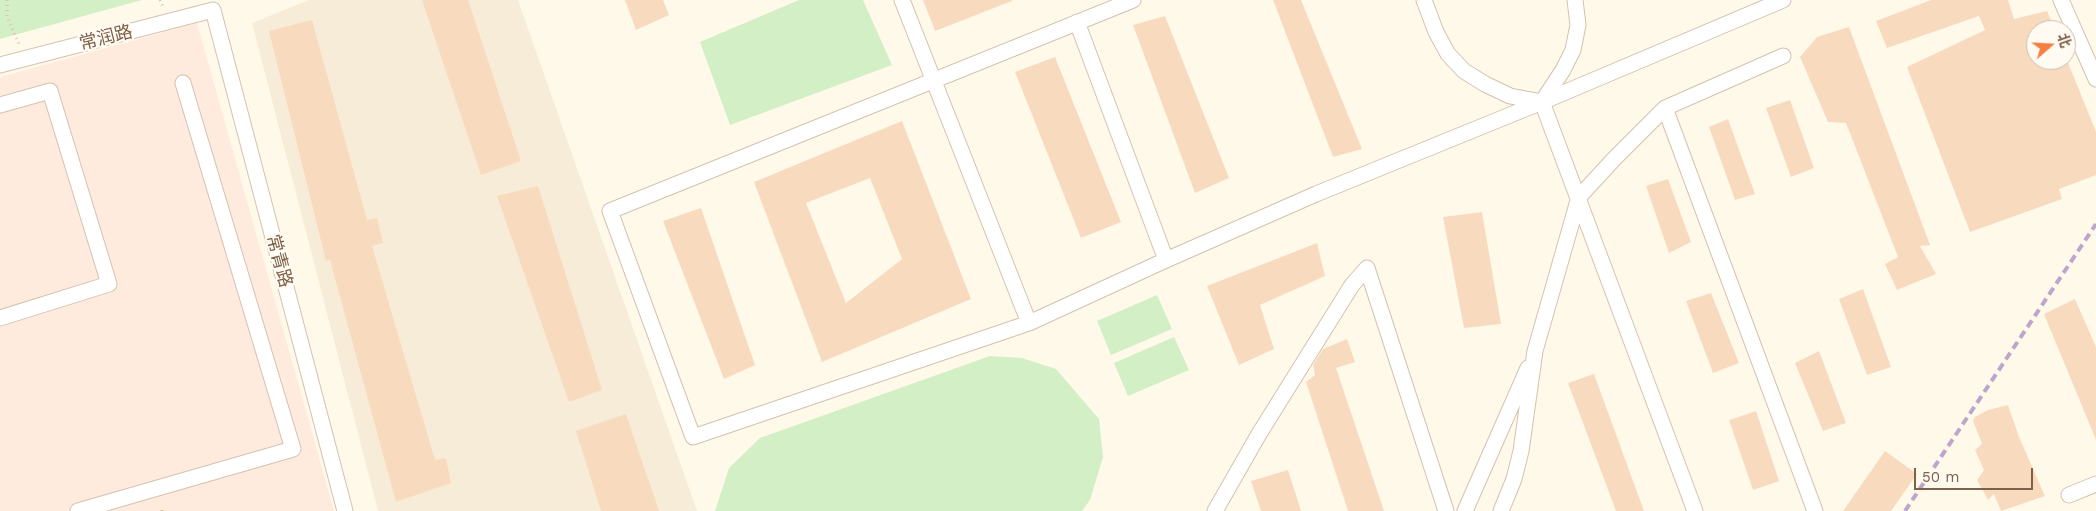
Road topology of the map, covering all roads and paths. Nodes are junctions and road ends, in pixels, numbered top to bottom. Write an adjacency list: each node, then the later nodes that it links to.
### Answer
1 (7, 0): 11 (path)
2 (902, 0): 14 (street)
3 (1133, 0): 9 (street)
4 (1424, 0): 16 (street)
5 (1575, 0): 16 (street)
6 (1784, 0): 16 (street)
7 (2061, 0): 13 (street)
8 (213, 10): 11 (street, 常润路); 27 (street, 常青路)
9 (1077, 22): 14 (street); 20 (street)
10 (1783, 56): 18 (street)
11 (25, 59): 12 (street, 常润路)
12 (0, 65)
13 (2096, 79)
14 (934, 80): 22 (street); 22 (street)
15 (184, 83): 26 (street)
16 (1542, 102): 19 (street); 20 (street)
17 (0, 105): 21 (street)
18 (1665, 108): 19 (street); 33 (street)
19 (1579, 197): 23 (street); 32 (street)
20 (1166, 260): 22 (street)
21 (0, 318)
22 (1029, 323)
23 (1535, 351): 30 (street); 31 (street)
24 (2096, 484): 25 (street)
25 (2069, 495)
26 (78, 511)
27 (345, 511)
28 (1215, 511): 29 (street)
29 (1446, 511)
30 (1465, 511)
31 (1501, 511)
32 (1695, 511)
33 (1815, 511)

